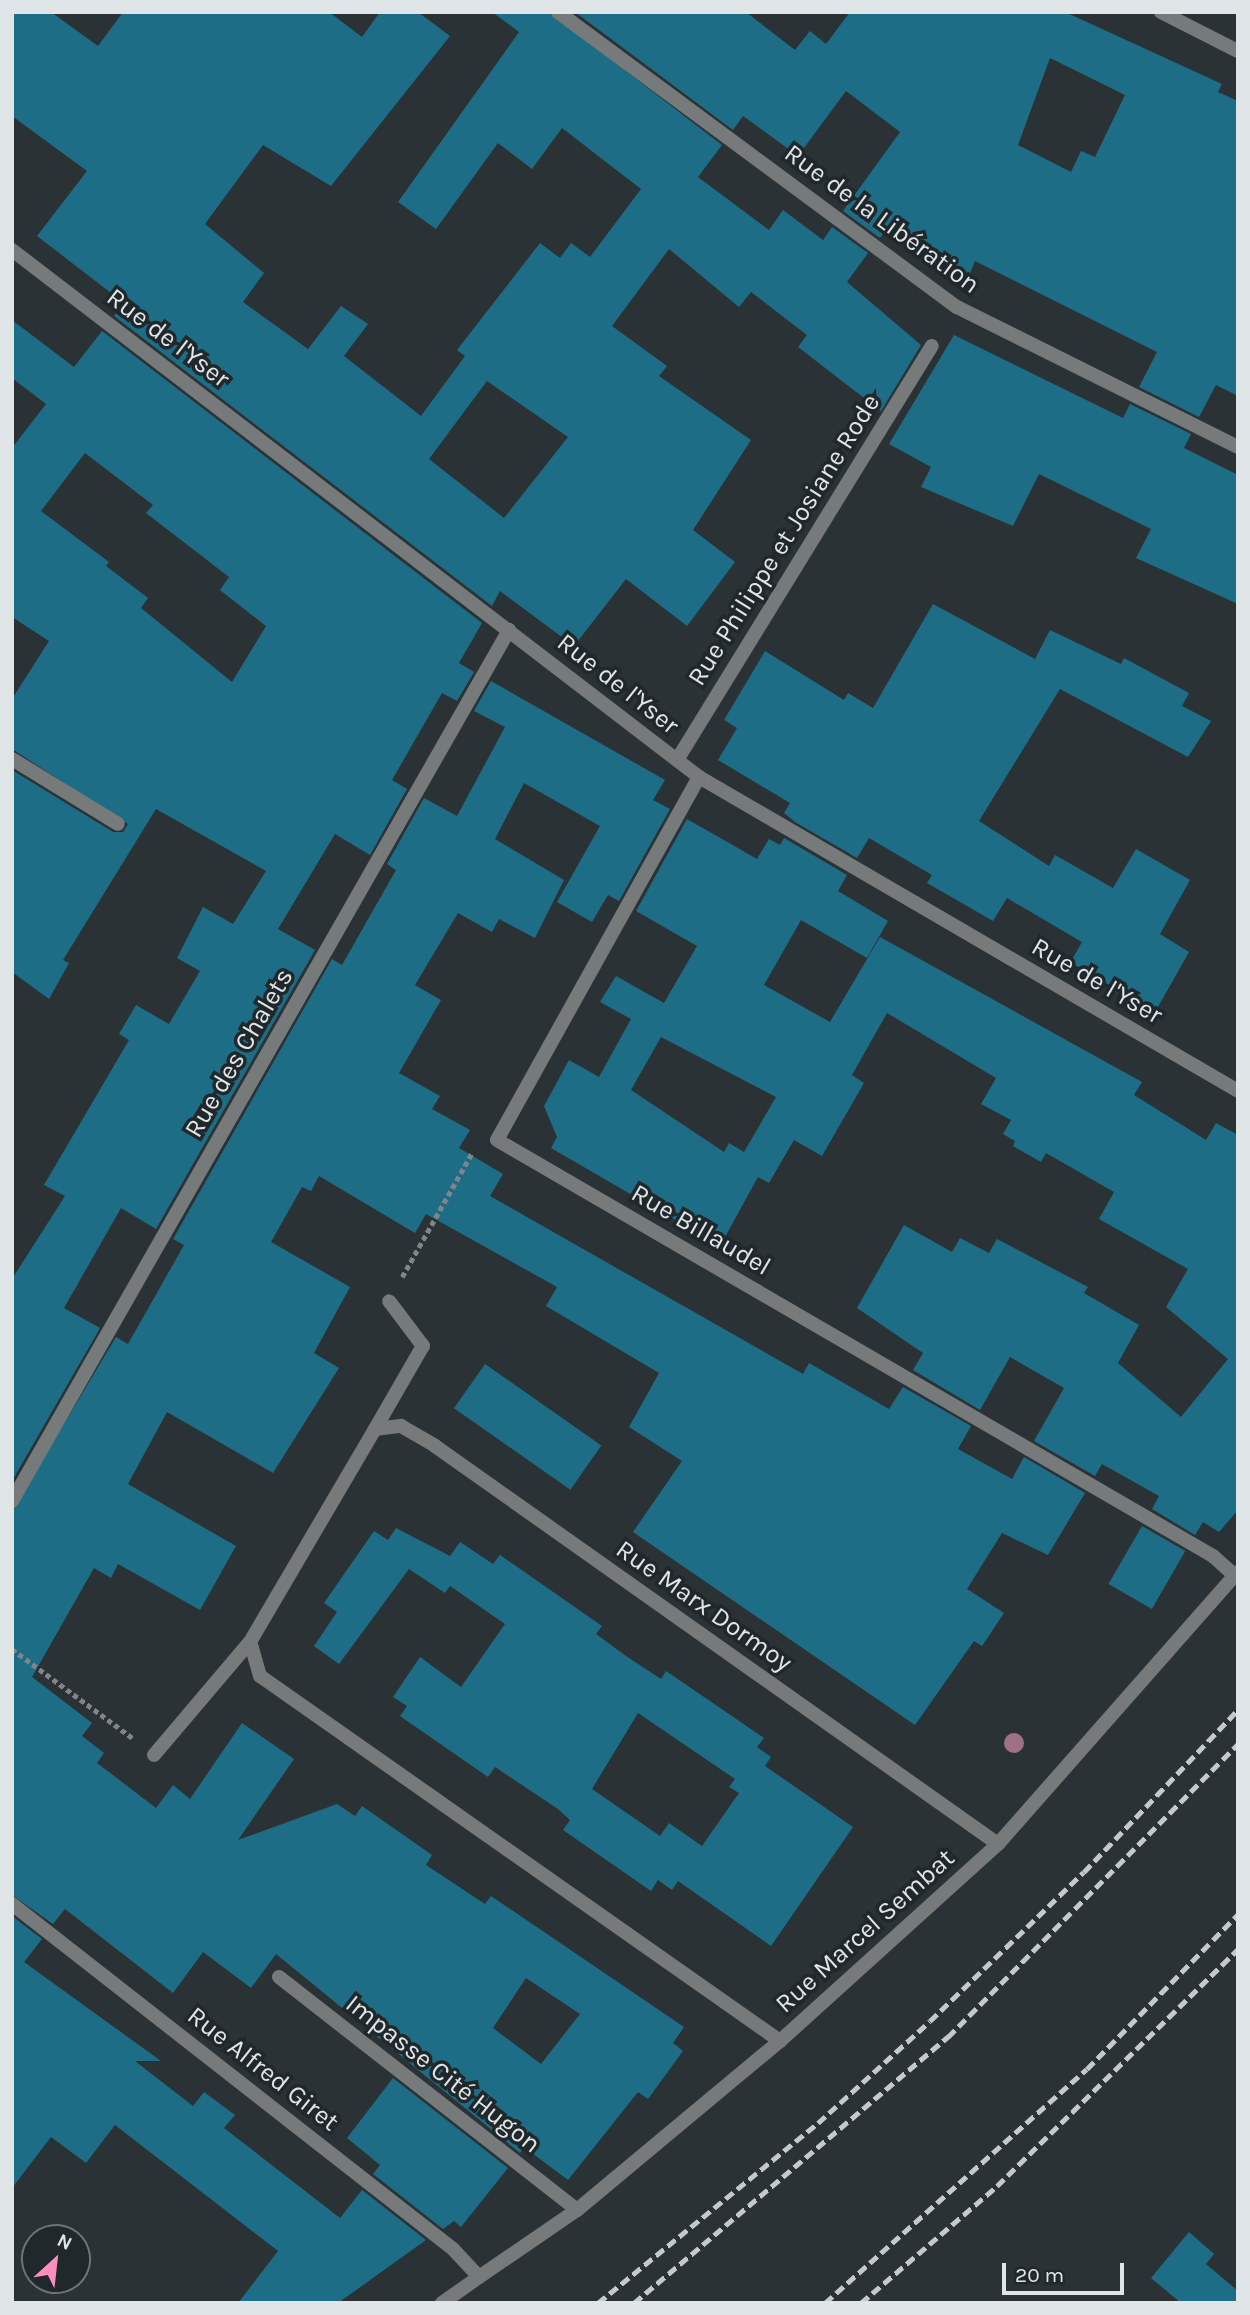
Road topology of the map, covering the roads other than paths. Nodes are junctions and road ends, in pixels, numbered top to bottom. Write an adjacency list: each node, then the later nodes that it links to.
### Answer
1 (558, 12): 6 (street, Rue de la Libération)
2 (1161, 12): 3 (street)
3 (1238, 51)
4 (12, 250): 7 (street, Rue de l'Yser)
5 (932, 346): 9 (street, Rue Philippe et Josiane Rode)
6 (1238, 447)
7 (509, 630): 9 (street, Rue de l'Yser); 15 (street, Rue des Chalets)
8 (12, 759): 11 (street)
9 (677, 760): 10 (street, Rue de l'Yser)
10 (699, 777): 12 (street, Rue de l'Yser); 16 (street, Rue Billaudel)
11 (118, 824)
12 (1238, 1091)
13 (389, 1301): 14 (street)
14 (375, 1429): 17 (street); 19 (street, Rue Marx Dormoy)
15 (12, 1501)
16 (1236, 1574): 19 (street, Rue Marcel Sembat)
17 (250, 1642): 18 (street); 22 (street)
18 (154, 1755)
19 (998, 1844): 22 (street, Rue Marcel Sembat)
20 (12, 1904): 24 (street, Rue Alfred Giret)
21 (279, 1977): 23 (street, Impasse Cité Hugon)
22 (780, 2040): 23 (street, Rue Marcel Sembat)
23 (577, 2210): 24 (street, Rue Marcel Sembat)
24 (479, 2277): 25 (street, Rue Marcel Sembat)
25 (442, 2303)

